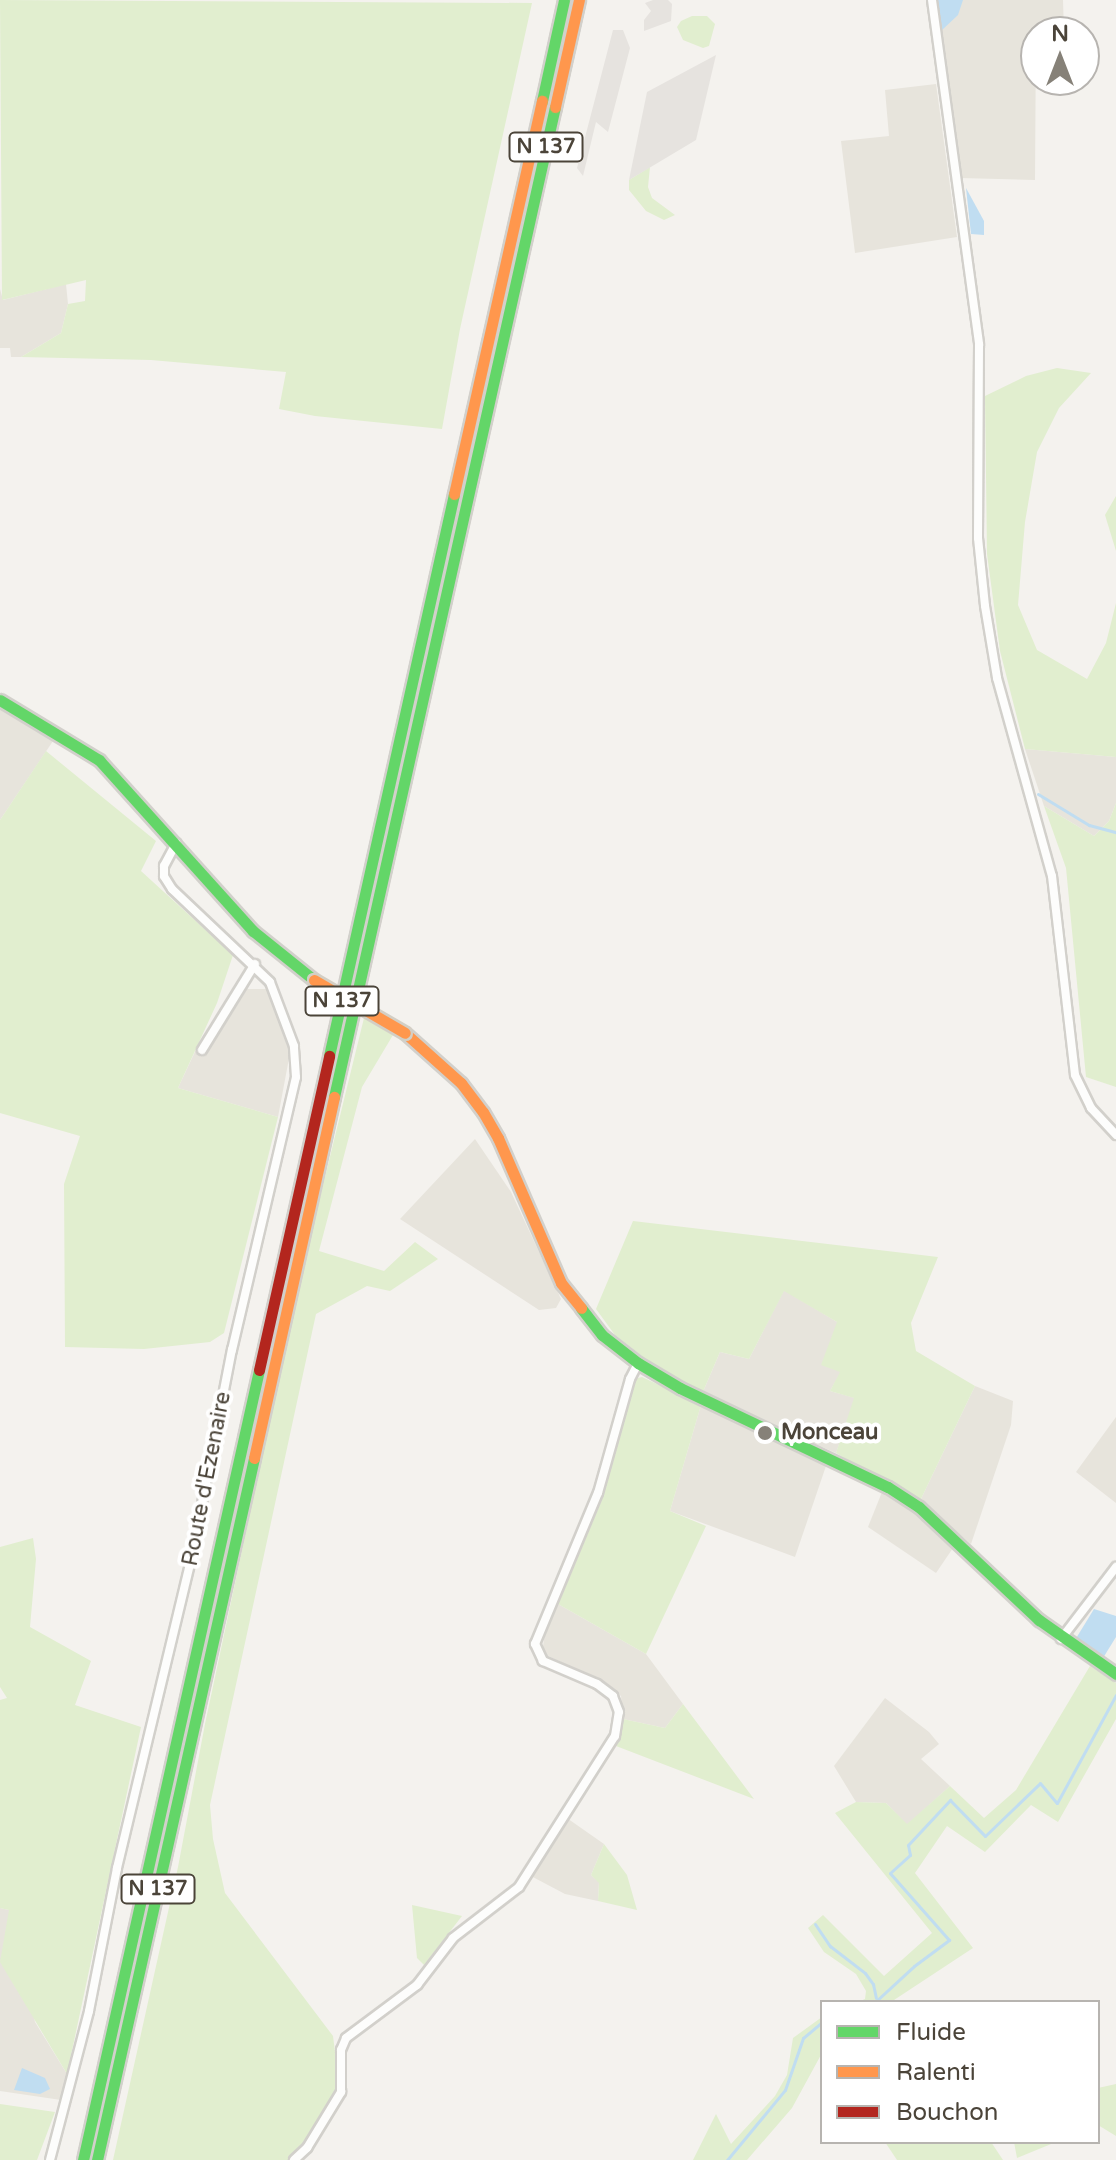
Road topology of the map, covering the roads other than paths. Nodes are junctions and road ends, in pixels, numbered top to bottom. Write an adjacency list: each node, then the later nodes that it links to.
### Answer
1 (564, 0): 15 (main road, N 137)
2 (579, 0): 13 (main road, N 137)
3 (932, 0): 8 (street)
4 (0, 700): 5 (main road)
5 (176, 843): 6 (street, Route d'Ezenaire); 9 (main road, bridge)
6 (255, 964): 7 (street); 14 (street, Route d'Ezenaire)
7 (202, 1050)
8 (1116, 1135)
9 (638, 1363): 11 (main road); 18 (street)
10 (1116, 1567): 11 (street)
11 (1061, 1639): 12 (main road)
12 (1116, 1674)
13 (125, 2040): 16 (main road, N 137); 17 (main road)
14 (50, 2160)
15 (80, 2160)
16 (97, 2160)
17 (106, 2160)
18 (294, 2160)

